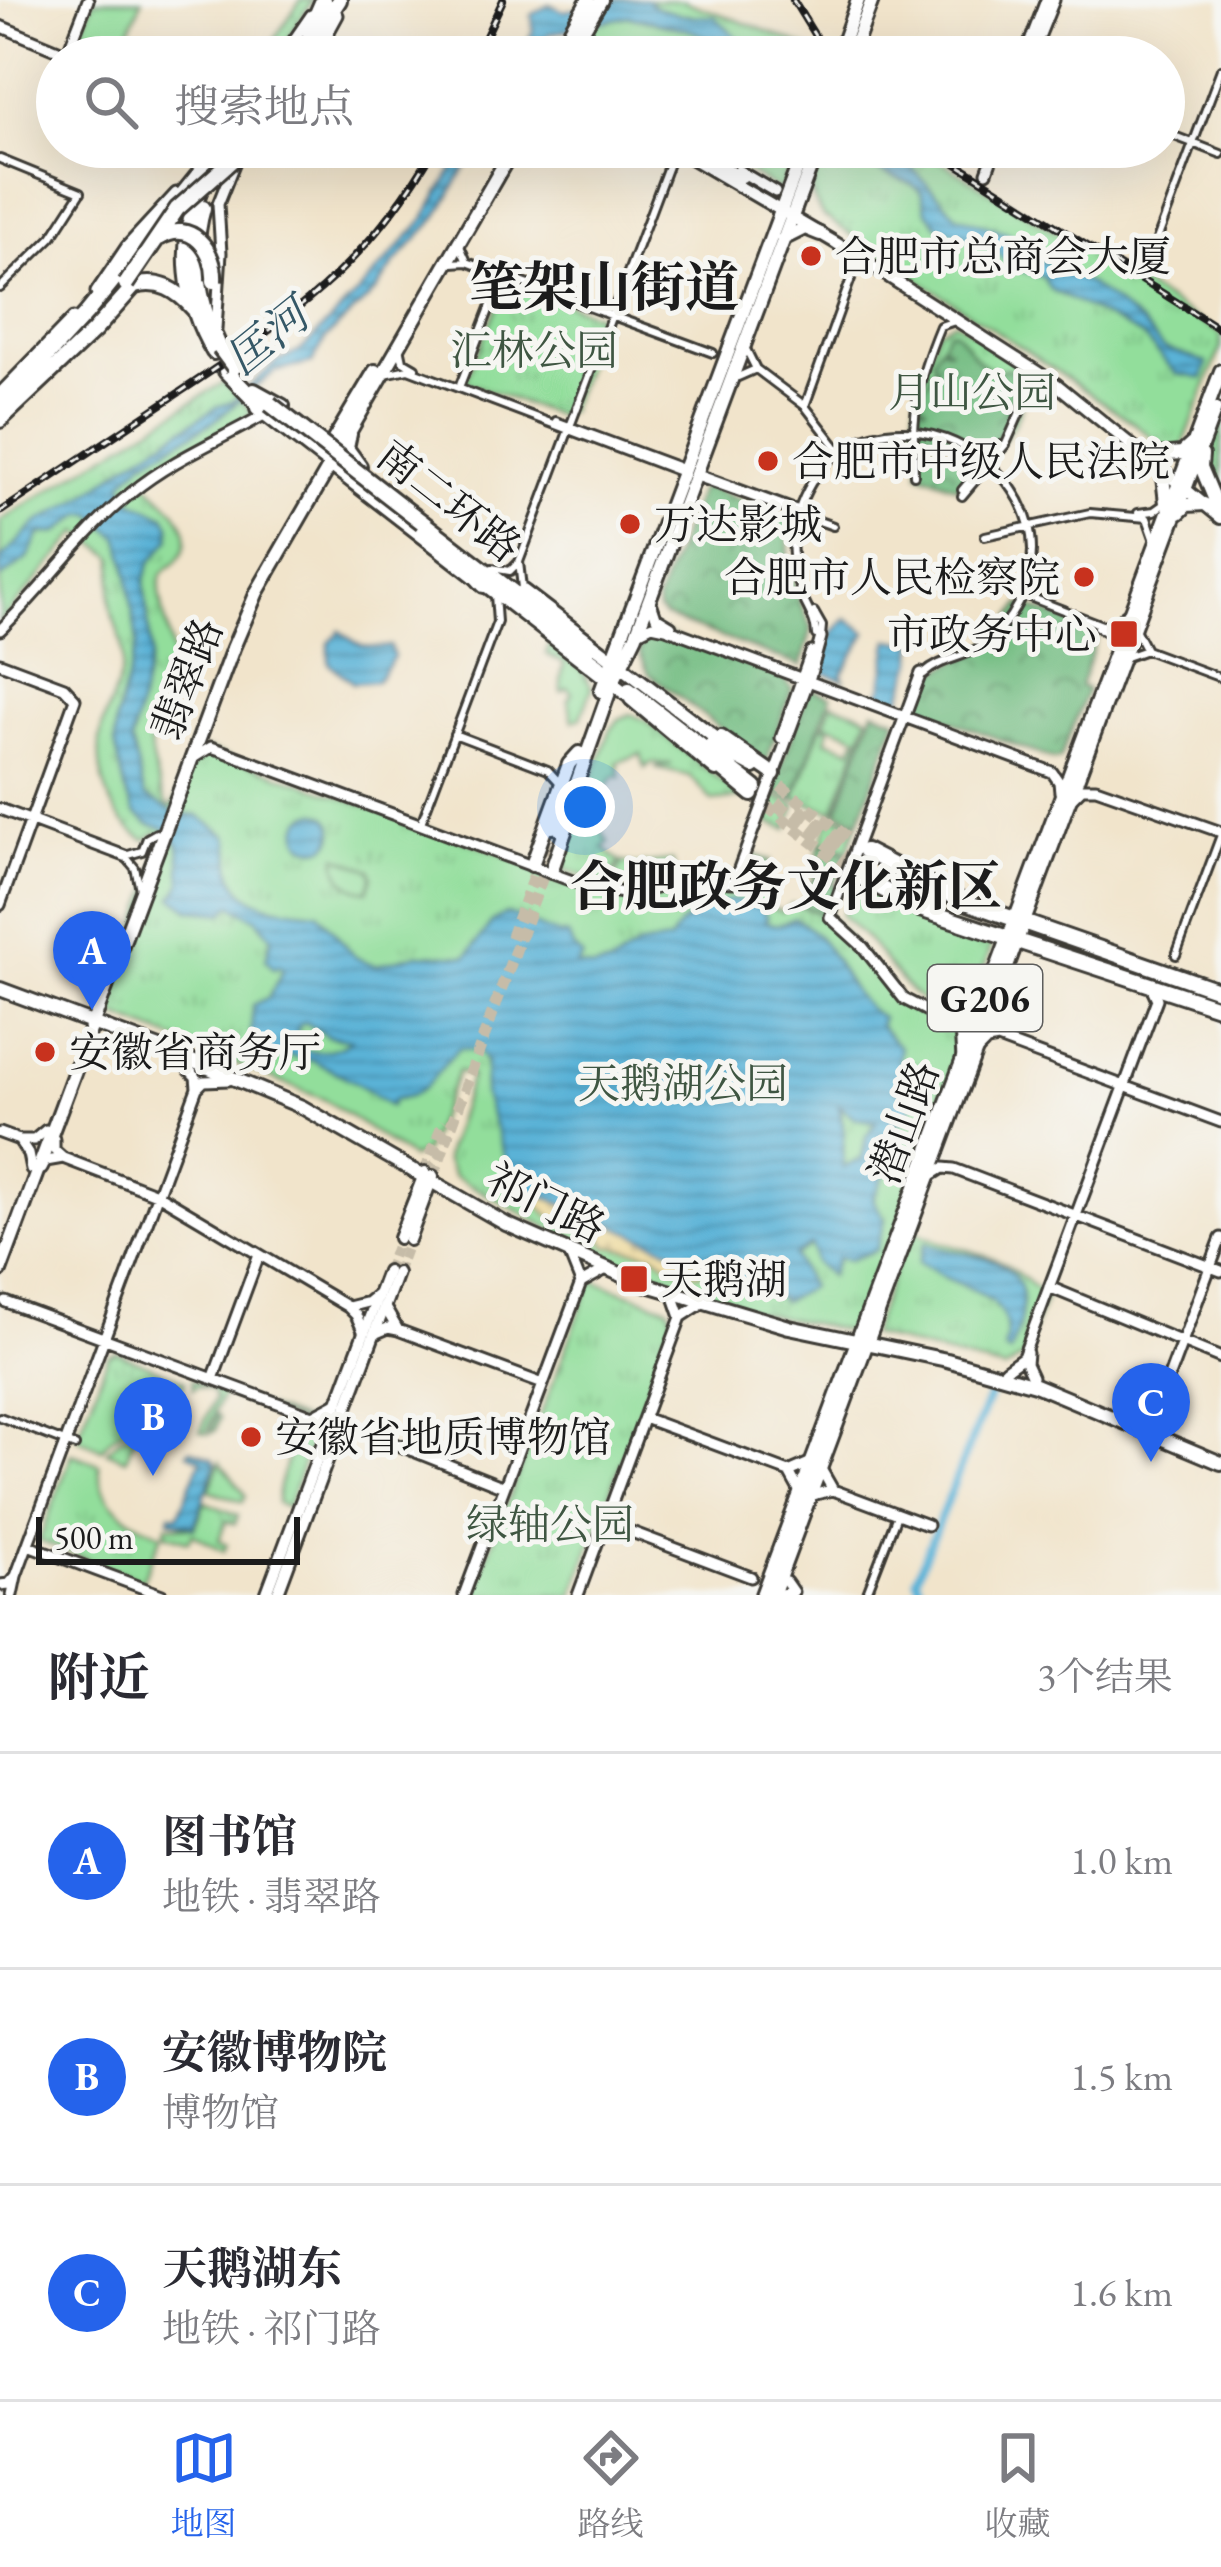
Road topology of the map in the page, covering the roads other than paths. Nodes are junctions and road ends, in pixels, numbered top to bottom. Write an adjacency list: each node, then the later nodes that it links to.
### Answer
1 (88, 0): 8 (street)
2 (858, 0): 14 (main road)
3 (872, 0): 15 (main road)
4 (1050, 0): 16 (street)
5 (594, 1): 12 (main road); 13 (main road)
6 (333, 2): 9 (street); 10 (highway); 11 (highway)
7 (0, 26): 17 (street)
8 (77, 36)
9 (304, 36)
10 (305, 36)
11 (319, 36)
12 (572, 36)
13 (578, 36)
14 (845, 36)
15 (859, 36)
16 (1036, 36)
17 (36, 41)
18 (1221, 68): 20 (street)
19 (1185, 140): 20 (street)
20 (1193, 143): 21 (street); 23 (street)
21 (1221, 154)
22 (0, 159): 53 (street)
23 (1185, 164)
24 (197, 168): 38 (street)
25 (201, 168): 40 (highway)
26 (209, 168): 55 (highway)
27 (221, 168): 42 (highway)
28 (223, 168): 52 (highway, bridge)
29 (231, 168): 51 (street)
30 (498, 168): 78 (main road, 翡翠路)
31 (499, 168): 45 (main road, 翡翠路)
32 (666, 168): 56 (street)
33 (710, 168): 41 (main road)
34 (720, 168): 41 (main road)
35 (734, 168): 39 (street)
36 (806, 168): 41 (main road)
37 (1184, 168): 48 (street)
38 (190, 175): 40 (highway); 65 (street)
39 (776, 192)
40 (171, 205): 62 (highway)
41 (788, 211): 43 (main road); 44 (main road); 59 (main road); 87 (main road)
42 (201, 214): 51 (highway); 61 (highway)
43 (820, 234): 44 (main road); 54 (main road)
44 (782, 240): 59 (main road)
45 (460, 241): 46 (street); 49 (main road, 翡翠路)
46 (467, 262): 49 (street); 50 (street)
47 (857, 262): 75 (street)
48 (1147, 266)
49 (444, 268): 60 (main road, 翡翠路)
50 (502, 275): 56 (street); 71 (street)
51 (216, 278): 52 (highway, bridge); 61 (highway)
52 (124, 283): 58 (highway); 73 (highway)
53 (0, 288)
54 (930, 302): 57 (main road); 81 (street)
55 (194, 309): 58 (highway); 61 (highway)
56 (611, 316): 63 (street); 79 (street)
57 (965, 324): 64 (main road); 81 (street)
58 (84, 338): 77 (highway)
59 (740, 340): 63 (street); 66 (street); 69 (main road)
60 (400, 344): 68 (main road, 翡翠路); 71 (street)
61 (217, 347): 72 (highway, 南二环路, bridge)
62 (55, 348): 65 (highway); 73 (highway)
63 (713, 353): 69 (street)
64 (1019, 359): 70 (main road); 88 (street)
65 (31, 362): 73 (street)
66 (756, 368): 69 (street); 75 (street)
67 (1221, 371): 74 (main road, G206)
68 (382, 375): 78 (main road, 翡翠路); 79 (street)
69 (725, 379): 84 (main road)
70 (1056, 383): 87 (main road); 88 (street)
71 (460, 385): 79 (street)
72 (248, 390): 76 (highway, 南二环路); 80 (main road)
73 (4, 398)
74 (1215, 400): 82 (main road, 潜山路 / G206)
75 (805, 406): 85 (street)
76 (265, 410): 86 (main road); 104 (highway, 南二环路, bridge); 119 (street)
77 (0, 420)
78 (348, 423): 80 (main road); 83 (main road, 翡翠路); 89 (main road)
79 (570, 428): 90 (street); 108 (street)
80 (314, 430): 83 (main road)
81 (910, 431): 85 (street); 88 (street); 91 (street)
82 (1198, 444): 87 (main road); 95 (main road, 潜山路 / G206); 101 (main road)
83 (335, 447): 86 (main road, 翡翠路); 89 (main road)
84 (699, 449): 90 (main road); 94 (street)
85 (842, 454): 100 (street)
86 (320, 460): 92 (main road); 93 (main road, 翡翠路); 93 (main road)
87 (1158, 462): 95 (main road); 99 (main road)
88 (990, 463): 97 (street); 103 (street)
89 (360, 466): 104 (main road)
90 (683, 470): 94 (street); 96 (main road)
91 (912, 475)
92 (345, 478): 93 (main road); 104 (main road)
93 (315, 480): 130 (main road, 翡翠路); 141 (main road, 翡翠路)
94 (714, 482): 96 (street); 100 (street)
95 (1183, 483): 98 (main road); 99 (main road, 潜山路 / G206); 101 (main road)
96 (683, 493): 114 (main road); 124 (main road)
97 (960, 495)
98 (1204, 504): 99 (main road); 101 (main road)
99 (1169, 510): 103 (street); 106 (main road, 潜山路 / G206); 118 (main road, 潜山路 / G206)
100 (799, 513): 102 (street); 121 (street)
101 (1220, 513)
102 (834, 525)
103 (1026, 525): 105 (street); 106 (street); 113 (street)
104 (426, 528): 107 (highway, 南二环路); 109 (main road); 111 (main road)
105 (984, 534)
106 (1155, 540): 115 (main road, 潜山路 / G206)
107 (460, 555): 109 (highway); 111 (highway); 124 (highway, 南二环路)
108 (519, 562): 109 (street); 112 (street)
109 (492, 568): 112 (main road)
110 (982, 581): 113 (street)
111 (489, 589): 116 (main road); 117 (street)
112 (523, 592): 124 (main road)
113 (1019, 595): 115 (street); 123 (street); 126 (street)
114 (650, 599): 120 (main road); 127 (street)
115 (1130, 610): 123 (main road, 潜山路 / G206)
116 (517, 611): 117 (street); 124 (main road)
117 (497, 622): 132 (street)
118 (1135, 626): 122 (street); 123 (main road, 潜山路 / G206)
119 (0, 630)
120 (636, 635): 124 (main road); 127 (street)
121 (818, 636): 127 (street)
122 (1146, 650): 123 (street); 128 (street)
123 (1118, 656): 133 (main road, 潜山路 / G206)
124 (599, 662): 129 (main road); 129 (main road); 134 (main road)
125 (0, 663): 143 (street)
126 (922, 673): 131 (street)
127 (806, 678): 131 (street); 138 (street)
128 (1221, 678)
129 (630, 686): 138 (main road); 138 (main road); 138 (highway)
130 (210, 707): 135 (main road, 翡翠路); 144 (street)
131 (907, 716): 133 (street); 140 (street); 149 (street)
132 (454, 734): 136 (street); 144 (street)
133 (1081, 757): 139 (street); 140 (main road, 潜山路 / G206)
134 (578, 758): 136 (street); 137 (main road); 145 (main road); 151 (main road)
135 (190, 761): 141 (main road, 翡翠路); 144 (street)
136 (548, 770): 137 (street)
137 (561, 785): 150 (main road)
138 (760, 785): 151 (street)
139 (1096, 788): 140 (street); 147 (street)
140 (1065, 799): 155 (main road, 潜山路 / G206)
141 (169, 806): 146 (main road, 翡翠路)
142 (0, 809): 143 (street)
143 (31, 821): 148 (street); 153 (street)
144 (421, 822): 150 (street)
145 (556, 828)
146 (159, 834): 148 (street); 152 (main road, 翡翠路)
147 (1221, 834): 157 (street)
148 (125, 856): 152 (street)
149 (859, 862): 154 (street); 155 (highway); 156 (highway); 156 (highway); 156 (highway)
150 (532, 864): 151 (street)
151 (551, 871)
152 (139, 888): 166 (main road, 翡翠路)
153 (0, 905)
154 (833, 915): 164 (street); 170 (street)
155 (1020, 921): 156 (main road, 潜山路 / G206); 158 (highway)
156 (1003, 932): 160 (highway); 164 (main road, 潜山路 / G206)
157 (1176, 956): 158 (street); 159 (street)
158 (1156, 968): 159 (highway)
159 (1187, 979): 162 (highway)
160 (1151, 986): 163 (highway); 172 (street)
161 (0, 987): 166 (main road, 祁门路)
162 (1221, 993): 165 (highway)
163 (1175, 994): 165 (highway); 172 (street)
164 (988, 1004): 167 (street); 168 (main road, 潜山路 / G206); 170 (main road, 潜山路 / G206)
165 (1221, 1009)
166 (90, 1021): 169 (main road, 祁门路); 175 (main road, 翡翠路); 183 (main road, 祁门路)
167 (998, 1039): 168 (street); 172 (street)
168 (976, 1052): 178 (main road, 潜山路 / G206)
169 (173, 1053): 171 (main road, 祁门路); 173 (street)
170 (962, 1059): 206 (main road, 潜山路 / G206)
171 (242, 1080): 173 (street); 183 (main road, 祁门路)
172 (1126, 1087): 174 (street); 185 (street)
173 (197, 1088): 184 (street)
174 (1221, 1122)
175 (49, 1131): 177 (street); 179 (street); 181 (main road, 翡翠路)
176 (0, 1133): 177 (street)
177 (19, 1140): 181 (street)
178 (943, 1140): 180 (street); 182 (main road, 潜山路 / G206)
179 (62, 1158): 181 (street); 184 (street)
180 (954, 1169): 182 (street); 185 (street)
181 (34, 1170): 189 (main road, 翡翠路); 194 (main road, 翡翠路)
182 (930, 1176): 206 (main road, 潜山路 / G206)
183 (428, 1177): 187 (main road); 190 (main road, 祁门路); 206 (main road, 祁门路)
184 (159, 1195): 191 (street); 207 (street)
185 (1077, 1216): 192 (street); 196 (street)
186 (1221, 1238): 192 (street)
187 (404, 1239)
188 (1221, 1248): 192 (street)
189 (0, 1252)
190 (569, 1253): 193 (main road, 祁门路); 195 (street)
191 (259, 1255): 202 (street); 212 (street)
192 (1215, 1268): 208 (street)
193 (606, 1269): 195 (street); 198 (main road, 祁门路)
194 (0, 1271)
195 (581, 1283): 213 (street)
196 (1051, 1286): 208 (street); 210 (street); 211 (street)
197 (379, 1293): 201 (main road); 202 (street); 205 (main road)
198 (674, 1294): 200 (main road, 祁门路); 203 (street)
199 (2, 1300): 207 (street)
200 (701, 1304): 203 (street); 206 (main road, 祁门路)
201 (384, 1306): 204 (street); 205 (main road)
202 (348, 1307): 205 (street)
203 (681, 1318): 217 (street)
204 (398, 1330): 205 (street); 213 (street)
205 (369, 1334): 214 (main road)
206 (864, 1338): 210 (main road, 祁门路); 218 (main road, 祁门路); 223 (main road, 潜山路 / G206)
207 (106, 1340): 212 (street); 221 (street)
208 (1184, 1342): 209 (street); 218 (street)
209 (1221, 1357)
210 (1005, 1370): 211 (main road, 祁门路)
211 (1031, 1377): 218 (main road, 祁门路)
212 (213, 1379): 215 (street)
213 (543, 1384): 225 (street)
214 (342, 1407): 215 (street); 219 (street); 220 (main road)
215 (314, 1416): 220 (street)
216 (0, 1418): 221 (street)
217 (644, 1418): 224 (street); 229 (street)
218 (1152, 1428): 222 (main road, 祁门路)
219 (358, 1429): 220 (street); 225 (street)
220 (330, 1438): 239 (main road); 240 (main road)
221 (70, 1444): 231 (street)
222 (1221, 1459)
223 (817, 1466): 224 (street); 226 (street); 227 (main road, 潜山路 / G206)
224 (789, 1472): 227 (street)
225 (504, 1487): 241 (street)
226 (832, 1490): 227 (street); 228 (street)
227 (806, 1494): 232 (main road, 潜山路 / G206); 236 (main road, 潜山路 / G206)
228 (897, 1515): 230 (street); 244 (street)
229 (605, 1522): 234 (street); 242 (street)
230 (927, 1525)
231 (28, 1545): 233 (street); 238 (street)
232 (770, 1572): 234 (street); 243 (main road, 潜山路 / G206)
233 (16, 1576): 235 (street); 237 (street)
234 (751, 1577): 243 (street)
235 (0, 1585)
236 (787, 1592)
237 (12, 1595)
238 (162, 1595)
239 (266, 1595)
240 (277, 1595)
241 (464, 1595)
242 (578, 1595)
243 (762, 1595)
244 (866, 1595)

